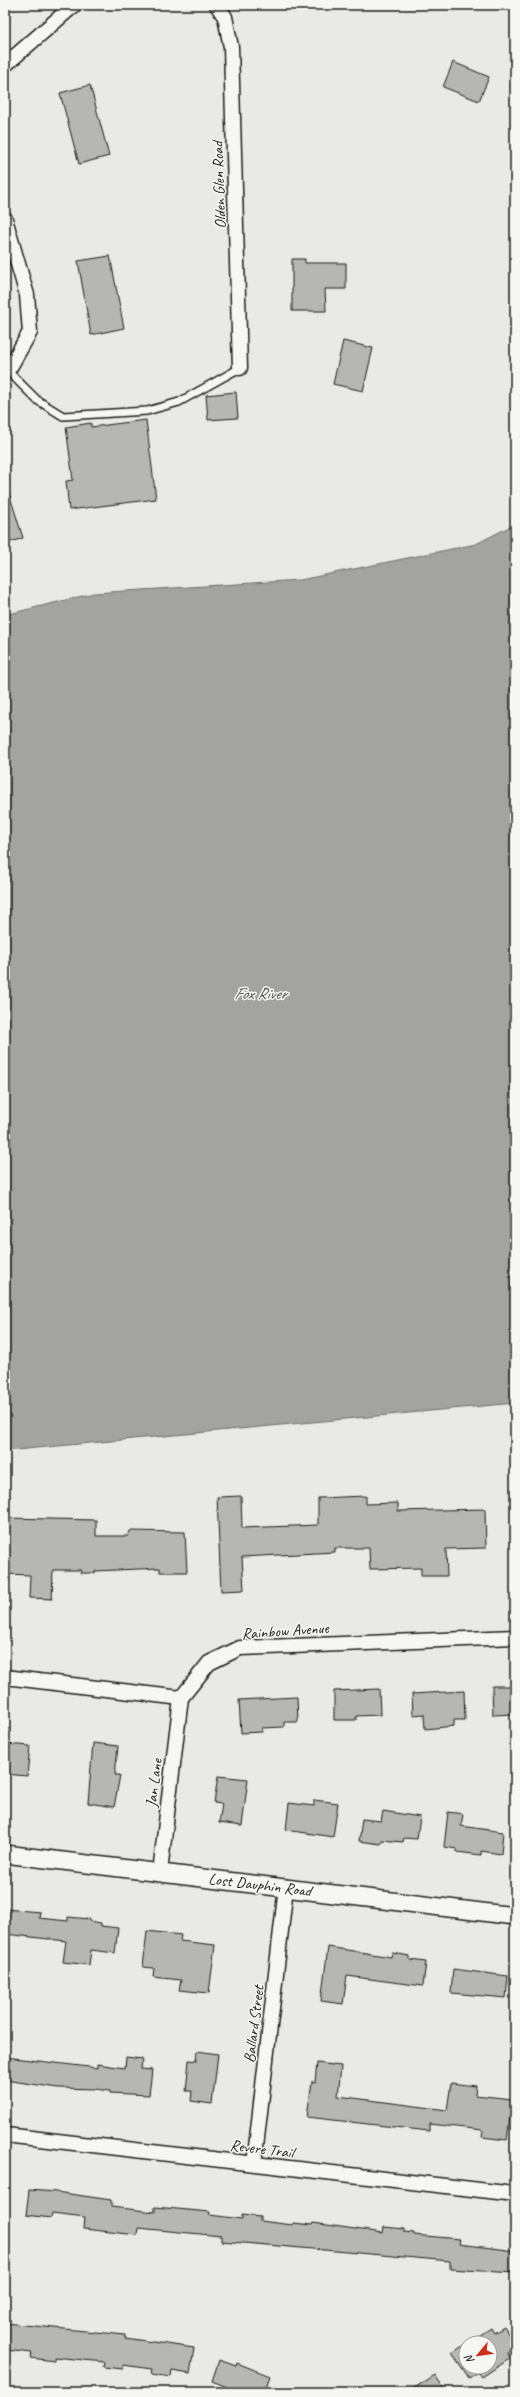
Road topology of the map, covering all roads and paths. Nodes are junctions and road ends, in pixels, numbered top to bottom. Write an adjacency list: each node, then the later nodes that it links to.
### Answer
1 (74, 5): 3 (street)
2 (217, 5): 5 (street, Olden Glen Road)
3 (5, 65)
4 (5, 219): 6 (street)
5 (240, 368): 6 (lane)
6 (6, 370)
7 (515, 1637): 9 (street, Rainbow Avenue)
8 (5, 1677): 9 (street)
9 (181, 1698): 11 (street, Jan Lane)
10 (5, 1854): 11 (street, Lost Dauphin Road)
11 (160, 1872): 12 (street, Lost Dauphin Road)
12 (286, 1887): 13 (street, Lost Dauphin Road); 15 (street, Ballard Street)
13 (515, 1916)
14 (5, 2135): 15 (street, Revere Trail)
15 (254, 2164): 16 (street, Revere Trail)
16 (515, 2194)

